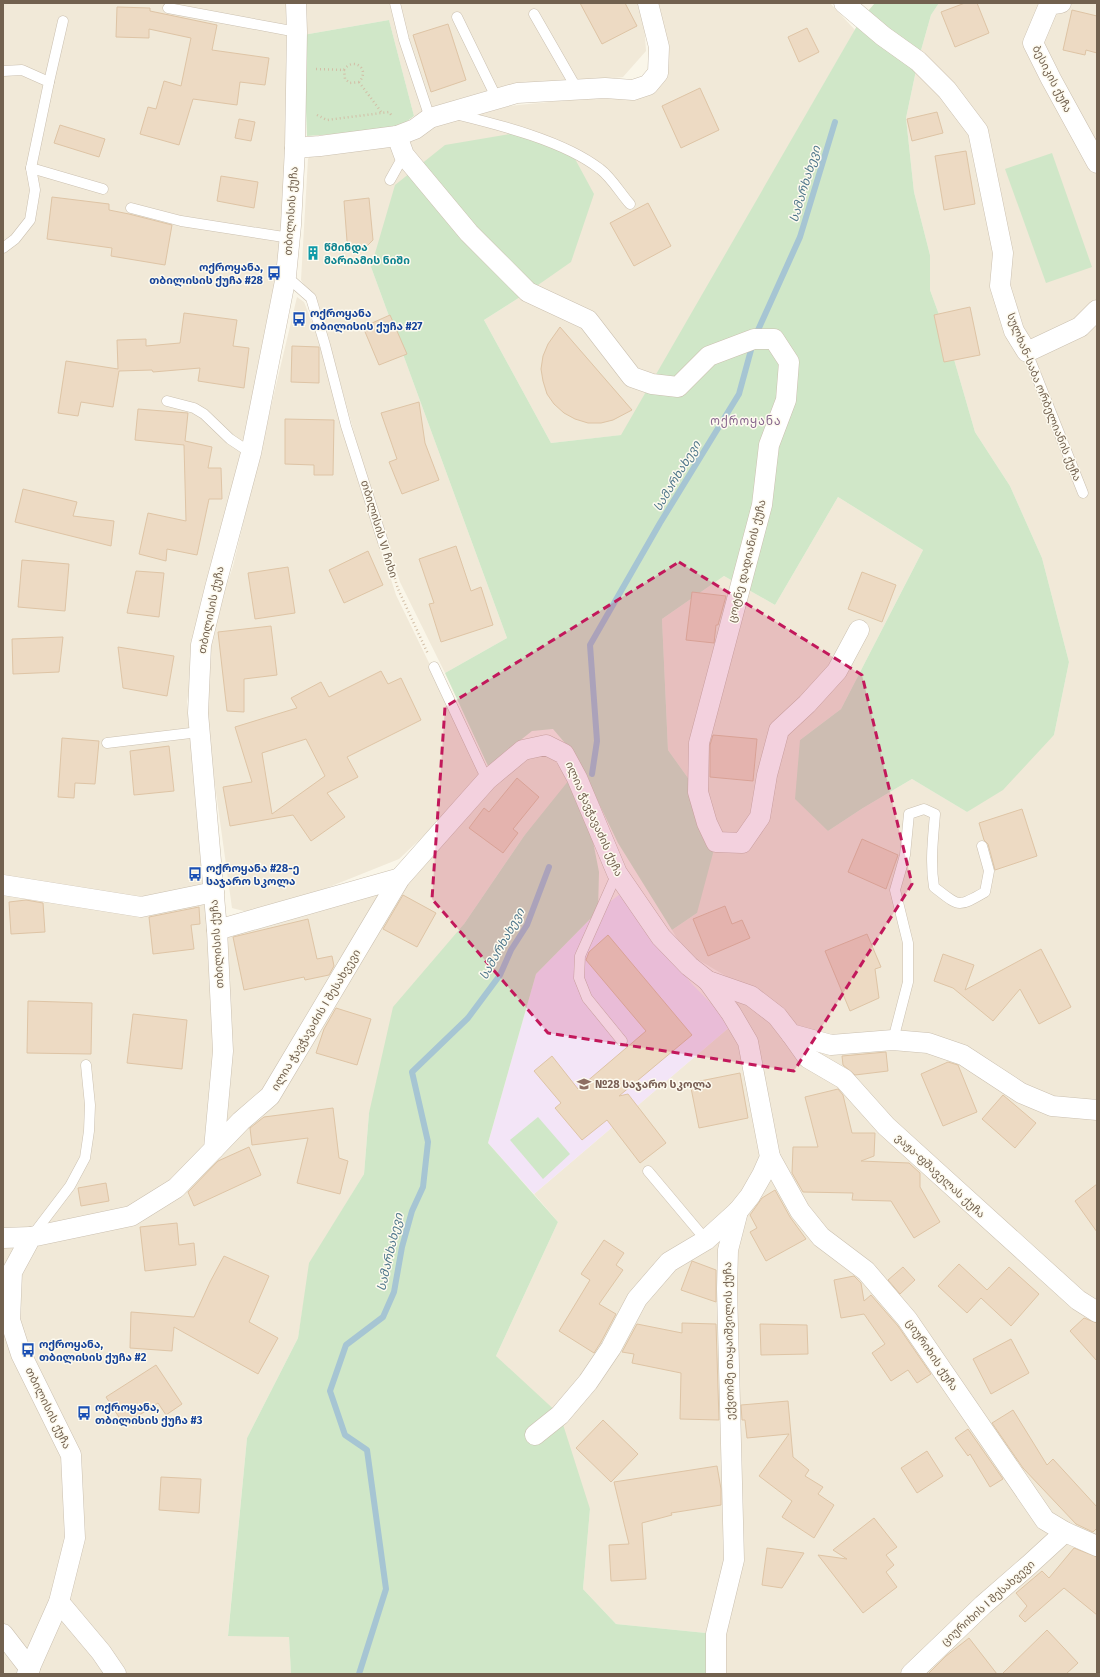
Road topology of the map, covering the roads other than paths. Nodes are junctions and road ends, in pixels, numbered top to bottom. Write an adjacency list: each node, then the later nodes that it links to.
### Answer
1 (296, 3): 10 (street, თბილისის ქუჩა)
2 (395, 3): 15 (lane)
3 (648, 3): 13 (street)
4 (844, 3): 29 (street, სულხან-საბა ორბელიანის ქუჩა)
5 (1061, 3): 19 (street, ბესიკის ქუჩა)
6 (168, 8): 10 (lane)
7 (534, 14): 13 (lane)
8 (457, 17): 14 (lane)
9 (63, 21): 12 (lane)
10 (297, 32): 17 (street, თბილისის ქუჩა)
11 (3, 71): 12 (lane)
12 (49, 82): 20 (lane)
13 (577, 89): 14 (street)
14 (497, 99): 15 (street)
15 (440, 116): 16 (street); 23 (lane)
16 (402, 135): 17 (street); 18 (street, ცოტნე დადიანის ქუჩა)
17 (295, 148): 25 (street, თბილისის ქუჩა)
18 (404, 155): 21 (lane); 34 (street, ცოტნე დადიანის ქუჩა)
19 (1097, 163)
20 (31, 168): 22 (lane); 26 (lane)
21 (390, 180)
22 (103, 189)
23 (630, 204)
24 (131, 208): 25 (lane)
25 (290, 238): 27 (street, თბილისის ქუჩა)
26 (3, 248)
27 (286, 276): 31 (street, თბილისის ქუჩა); 33 (lane, თბილისის VI ჩიხი)
28 (1097, 310): 29 (street)
29 (1028, 352): 32 (lane, სულხან-საბა ორბელიანის ქუჩა)
30 (167, 401): 31 (lane)
31 (251, 453): 36 (street, თბილისის ქუჩა)
32 (1083, 493)
33 (384, 545)
34 (859, 630)
35 (434, 667): 38 (lane)
36 (199, 732): 37 (lane); 43 (street, თბილისის ქუჩა)
37 (108, 743)
38 (487, 780): 40 (street, ილია ჭავჭავაძის ქუჩა); 41 (street, ილია ჭავჭავაძის ქუჩა)
39 (982, 846): 47 (lane)
40 (617, 873): 45 (street, ილია ჭავჭავაძის ქუჩა); 48 (lane)
41 (400, 878): 44 (street); 51 (street, ილია ჭავჭავაძის I შესახვევი)
42 (3, 885): 43 (street)
43 (214, 892): 44 (street, თბილისის ქუჩა)
44 (217, 930): 51 (street, თბილისის ქუჩა)
45 (708, 982): 46 (street, ილია ჭავჭავაძის ქუჩა); 52 (street)
46 (791, 1034): 47 (street); 58 (street, ვაჟა-ფშაველას ქუჩა)
47 (893, 1040): 50 (street)
48 (622, 1041)
49 (86, 1065): 55 (lane)
50 (1097, 1110)
51 (214, 1149): 55 (street)
52 (770, 1157): 54 (street, ექვთიმე თაყაიშვილის ქუჩა); 60 (street, ციურიხის ქუჩა)
53 (648, 1171): 57 (lane)
54 (738, 1211): 57 (street); 66 (street, ექვთიმე თაყაიშვილის ქუჩა)
55 (31, 1237): 56 (street); 62 (street, თბილისის ქუჩა)
56 (3, 1238)
57 (706, 1240): 59 (street)
58 (1097, 1312)
59 (535, 1435)
60 (1065, 1532): 61 (street, ციურიხის ქუჩა); 67 (street, ციურიხის I შესახვევი)
61 (1097, 1546)
62 (59, 1602): 64 (street, თბილისის ქუჩა); 65 (street)
63 (3, 1634): 64 (street)
64 (28, 1671)
65 (116, 1674)
66 (716, 1674)
67 (911, 1674)

